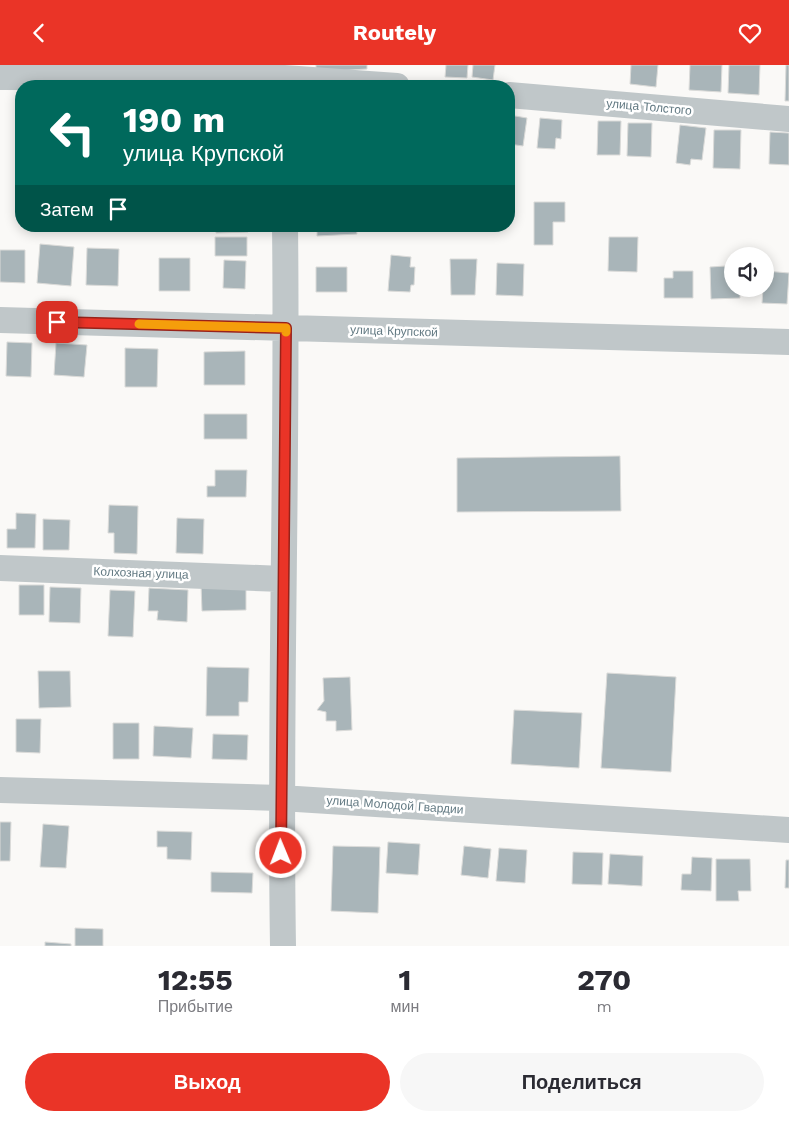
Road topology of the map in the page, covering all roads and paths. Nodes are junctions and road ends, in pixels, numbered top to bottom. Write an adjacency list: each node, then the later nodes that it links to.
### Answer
1 (284, 76): 2 (street); 3 (street)
2 (0, 77)
3 (329, 80)
4 (515, 96): 5 (street, улица Толстого)
5 (789, 119)
6 (285, 232): 8 (street)
7 (0, 320): 8 (street, улица Крупской)
8 (286, 328): 9 (street, улица Крупской); 11 (street)
9 (789, 342)
10 (0, 568): 11 (street, Колхозная улица)
11 (282, 579): 13 (street)
12 (0, 790): 13 (street, улица Молодой Гвардии)
13 (281, 798): 14 (street, улица Молодой Гвардии); 15 (street)
14 (789, 830)
15 (283, 946)

